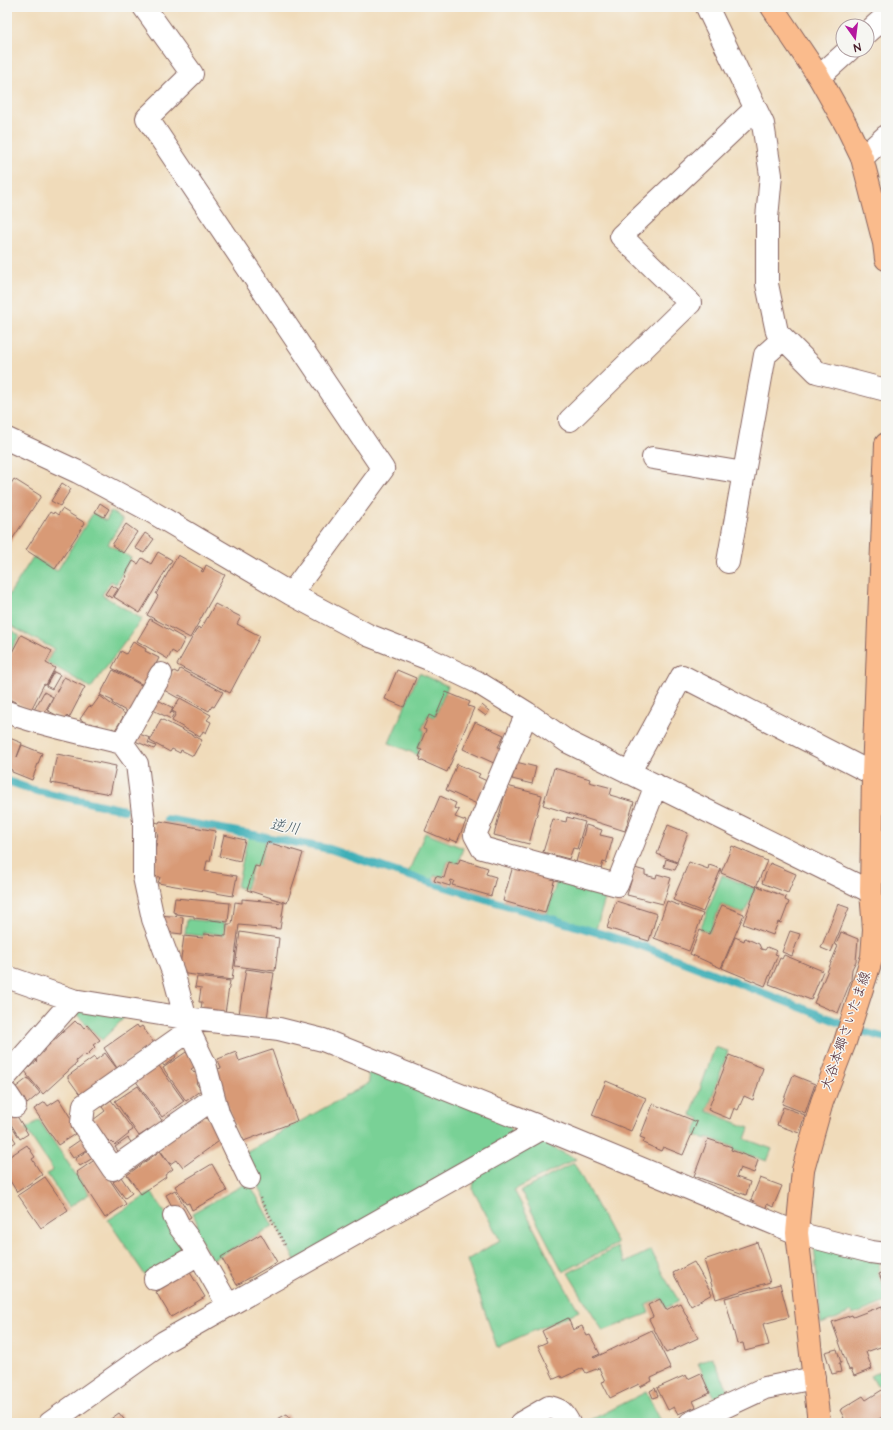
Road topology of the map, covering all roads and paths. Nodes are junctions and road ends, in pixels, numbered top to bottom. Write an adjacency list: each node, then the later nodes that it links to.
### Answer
1 (144, 7): 21 (street)
2 (707, 7): 8 (street)
3 (772, 7): 7 (main road)
4 (886, 16): 5 (street)
5 (875, 26)
6 (840, 58): 7 (street)
7 (819, 77): 10 (main road)
8 (756, 109): 13 (street); 15 (street)
9 (886, 136): 10 (street)
10 (862, 158): 11 (main road)
11 (880, 201): 12 (main road)
12 (886, 259)
13 (783, 339): 14 (street); 19 (street)
14 (886, 390)
15 (570, 420)
16 (7, 440): 21 (street)
17 (886, 444): 27 (main road, 大谷本郷さいたま線)
18 (653, 458): 19 (street)
19 (744, 473): 20 (street)
20 (728, 562)
21 (291, 594): 24 (street)
22 (161, 674): 25 (street)
23 (7, 712): 25 (street)
24 (527, 713): 26 (street); 28 (street)
25 (122, 743): 33 (street)
26 (629, 773): 27 (street); 28 (street)
27 (873, 774): 29 (main road, 大谷本郷さいたま線)
28 (656, 785): 29 (street)
29 (871, 892): 30 (main road, 大谷本郷さいたま線)
30 (880, 928): 39 (main road, 大谷本郷さいたま線)
31 (7, 977): 32 (street)
32 (73, 1000): 33 (street); 34 (street)
33 (187, 1025): 35 (street); 35 (street); 36 (street)
34 (7, 1075)
35 (214, 1098): 37 (street)
36 (543, 1128): 39 (street); 42 (street)
37 (249, 1178): 42 (path)
38 (174, 1216): 40 (street)
39 (797, 1233): 41 (street); 45 (main road, 大谷本郷さいたま線)
40 (199, 1254): 43 (street); 44 (street)
41 (886, 1254)
42 (294, 1268): 44 (street)
43 (155, 1279)
44 (228, 1305): 46 (street)
45 (814, 1378): 49 (street); 50 (main road, 大谷本郷さいたま線)
46 (50, 1423)
47 (521, 1423): 48 (street)
48 (569, 1423)
49 (690, 1423)
50 (819, 1423)

